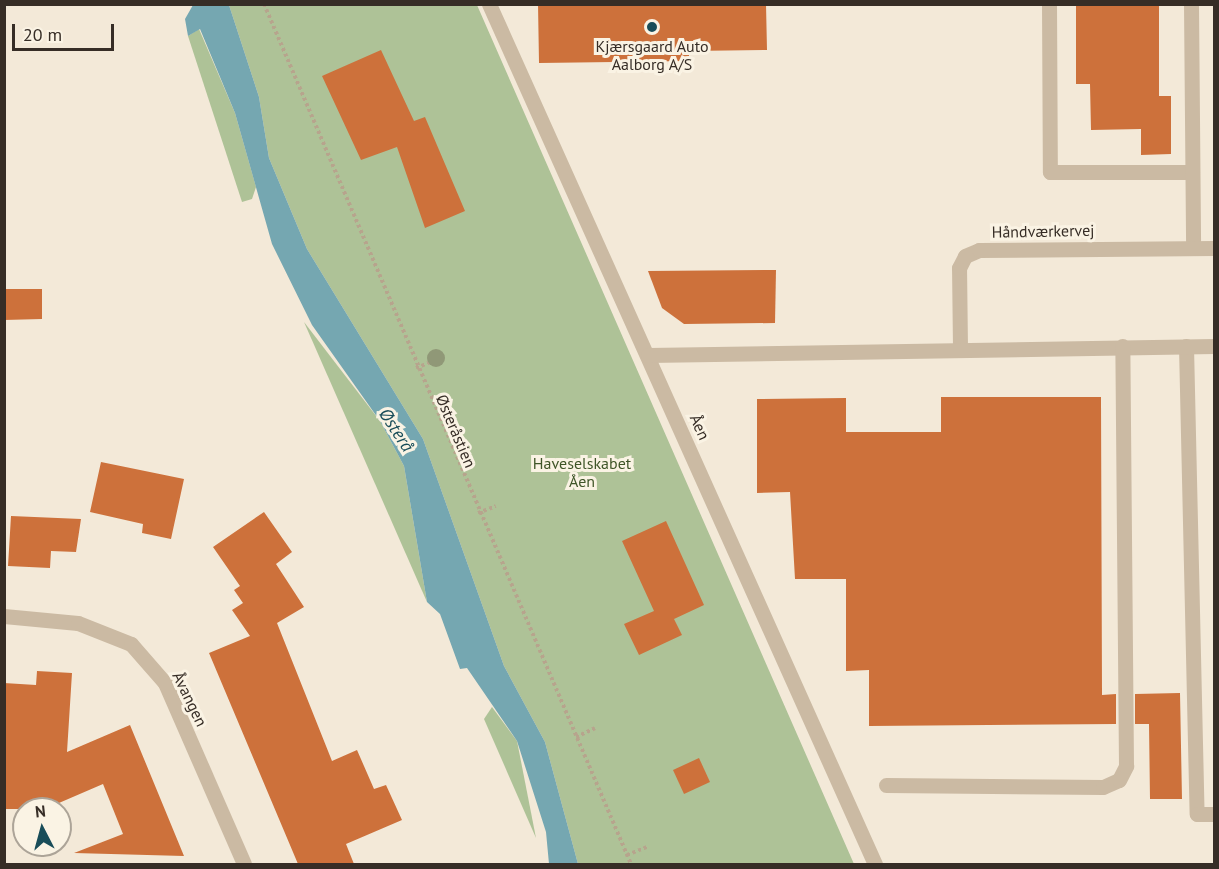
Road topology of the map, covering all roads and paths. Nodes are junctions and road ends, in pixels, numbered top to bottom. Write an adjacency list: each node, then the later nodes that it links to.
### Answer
1 (264, 4): 14 (path, Østeråstien)
2 (489, 4): 12 (street, Åen)
3 (1049, 4): 5 (street)
4 (1191, 4): 5 (street)
5 (1192, 172): 6 (street)
6 (1193, 248): 7 (street, Håndværkervej); 11 (street, Håndværkervej)
7 (1215, 248)
8 (1122, 346): 9 (street); 11 (street); 20 (street)
9 (1186, 346): 10 (street); 21 (street)
10 (1215, 346)
11 (960, 347): 12 (street)
12 (648, 356): 26 (street, Åen)
13 (433, 361): 14 (path)
14 (416, 368): 16 (path, Østeråstien)
15 (496, 506): 16 (path)
16 (478, 513): 19 (path, Østeråstien)
17 (4, 616): 24 (street, Åvangen)
18 (595, 728): 19 (path)
19 (576, 737): 23 (path, Østeråstien)
20 (886, 785)
21 (1215, 814)
22 (647, 847): 23 (path)
23 (627, 855): 25 (path, Østeråstien)
24 (244, 864)
25 (632, 864)
26 (875, 864)

